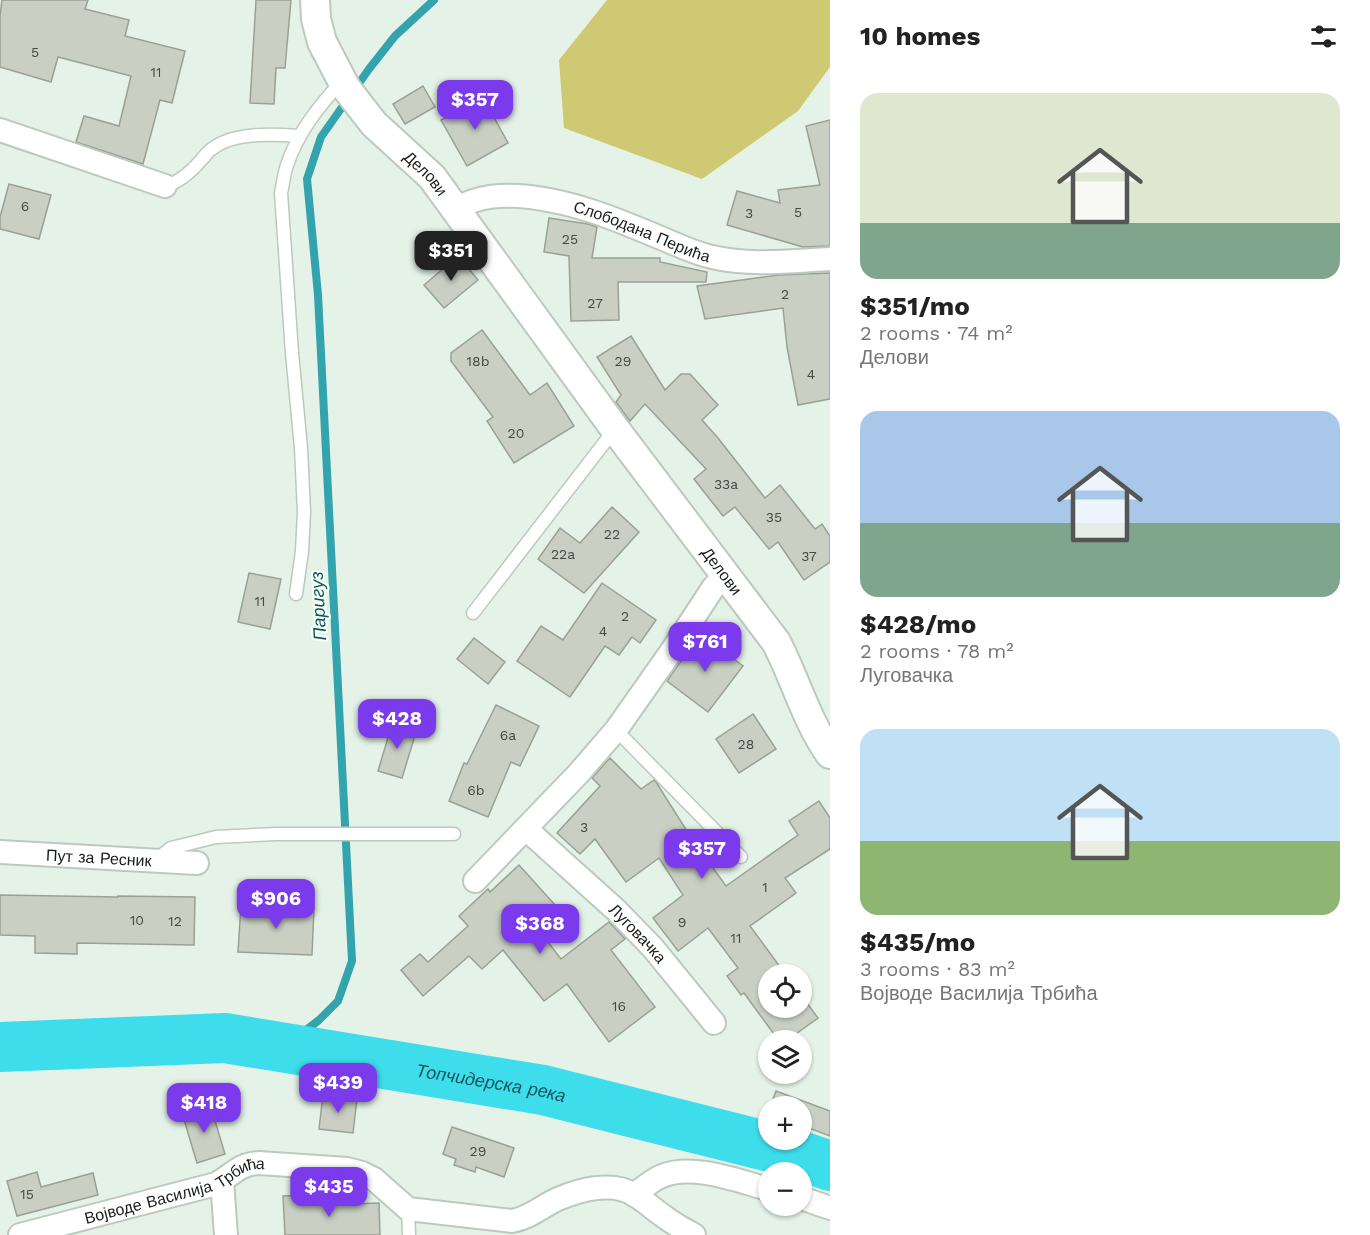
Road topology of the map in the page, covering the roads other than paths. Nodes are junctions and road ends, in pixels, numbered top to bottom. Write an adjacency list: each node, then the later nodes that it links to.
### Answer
1 (315, 0): 2 (street, Делови)
2 (344, 85): 4 (lane); 6 (street, Делови)
3 (0, 130): 5 (street)
4 (299, 136): 5 (lane); 10 (lane)
5 (165, 186)
6 (456, 209): 7 (street, Слободана Перића); 8 (street, Делови)
7 (830, 260)
8 (615, 429): 9 (street, Делови); 11 (lane)
9 (726, 576): 12 (street); 13 (street, Делови)
10 (296, 594)
11 (473, 614)
12 (616, 730): 14 (street); 17 (lane)
13 (830, 753)
14 (526, 829): 20 (street); 21 (street, Луговачка)
15 (454, 834): 18 (lane)
16 (0, 852): 18 (street, Пут за Ресник)
17 (741, 857)
18 (156, 860): 19 (street, Пут за Ресник)
19 (197, 862)
20 (475, 881)
21 (714, 1023)
22 (222, 1181): 27 (street, Војводе Василија Трбића); 28 (street, Војводе Василија Трбића); 29 (street)
23 (758, 1187): 24 (street)
24 (634, 1195): 27 (street); 31 (street)
25 (812, 1202): 26 (street)
26 (830, 1208)
27 (408, 1209): 30 (lane)
28 (20, 1235)
29 (226, 1235)
30 (409, 1235)
31 (694, 1235)

